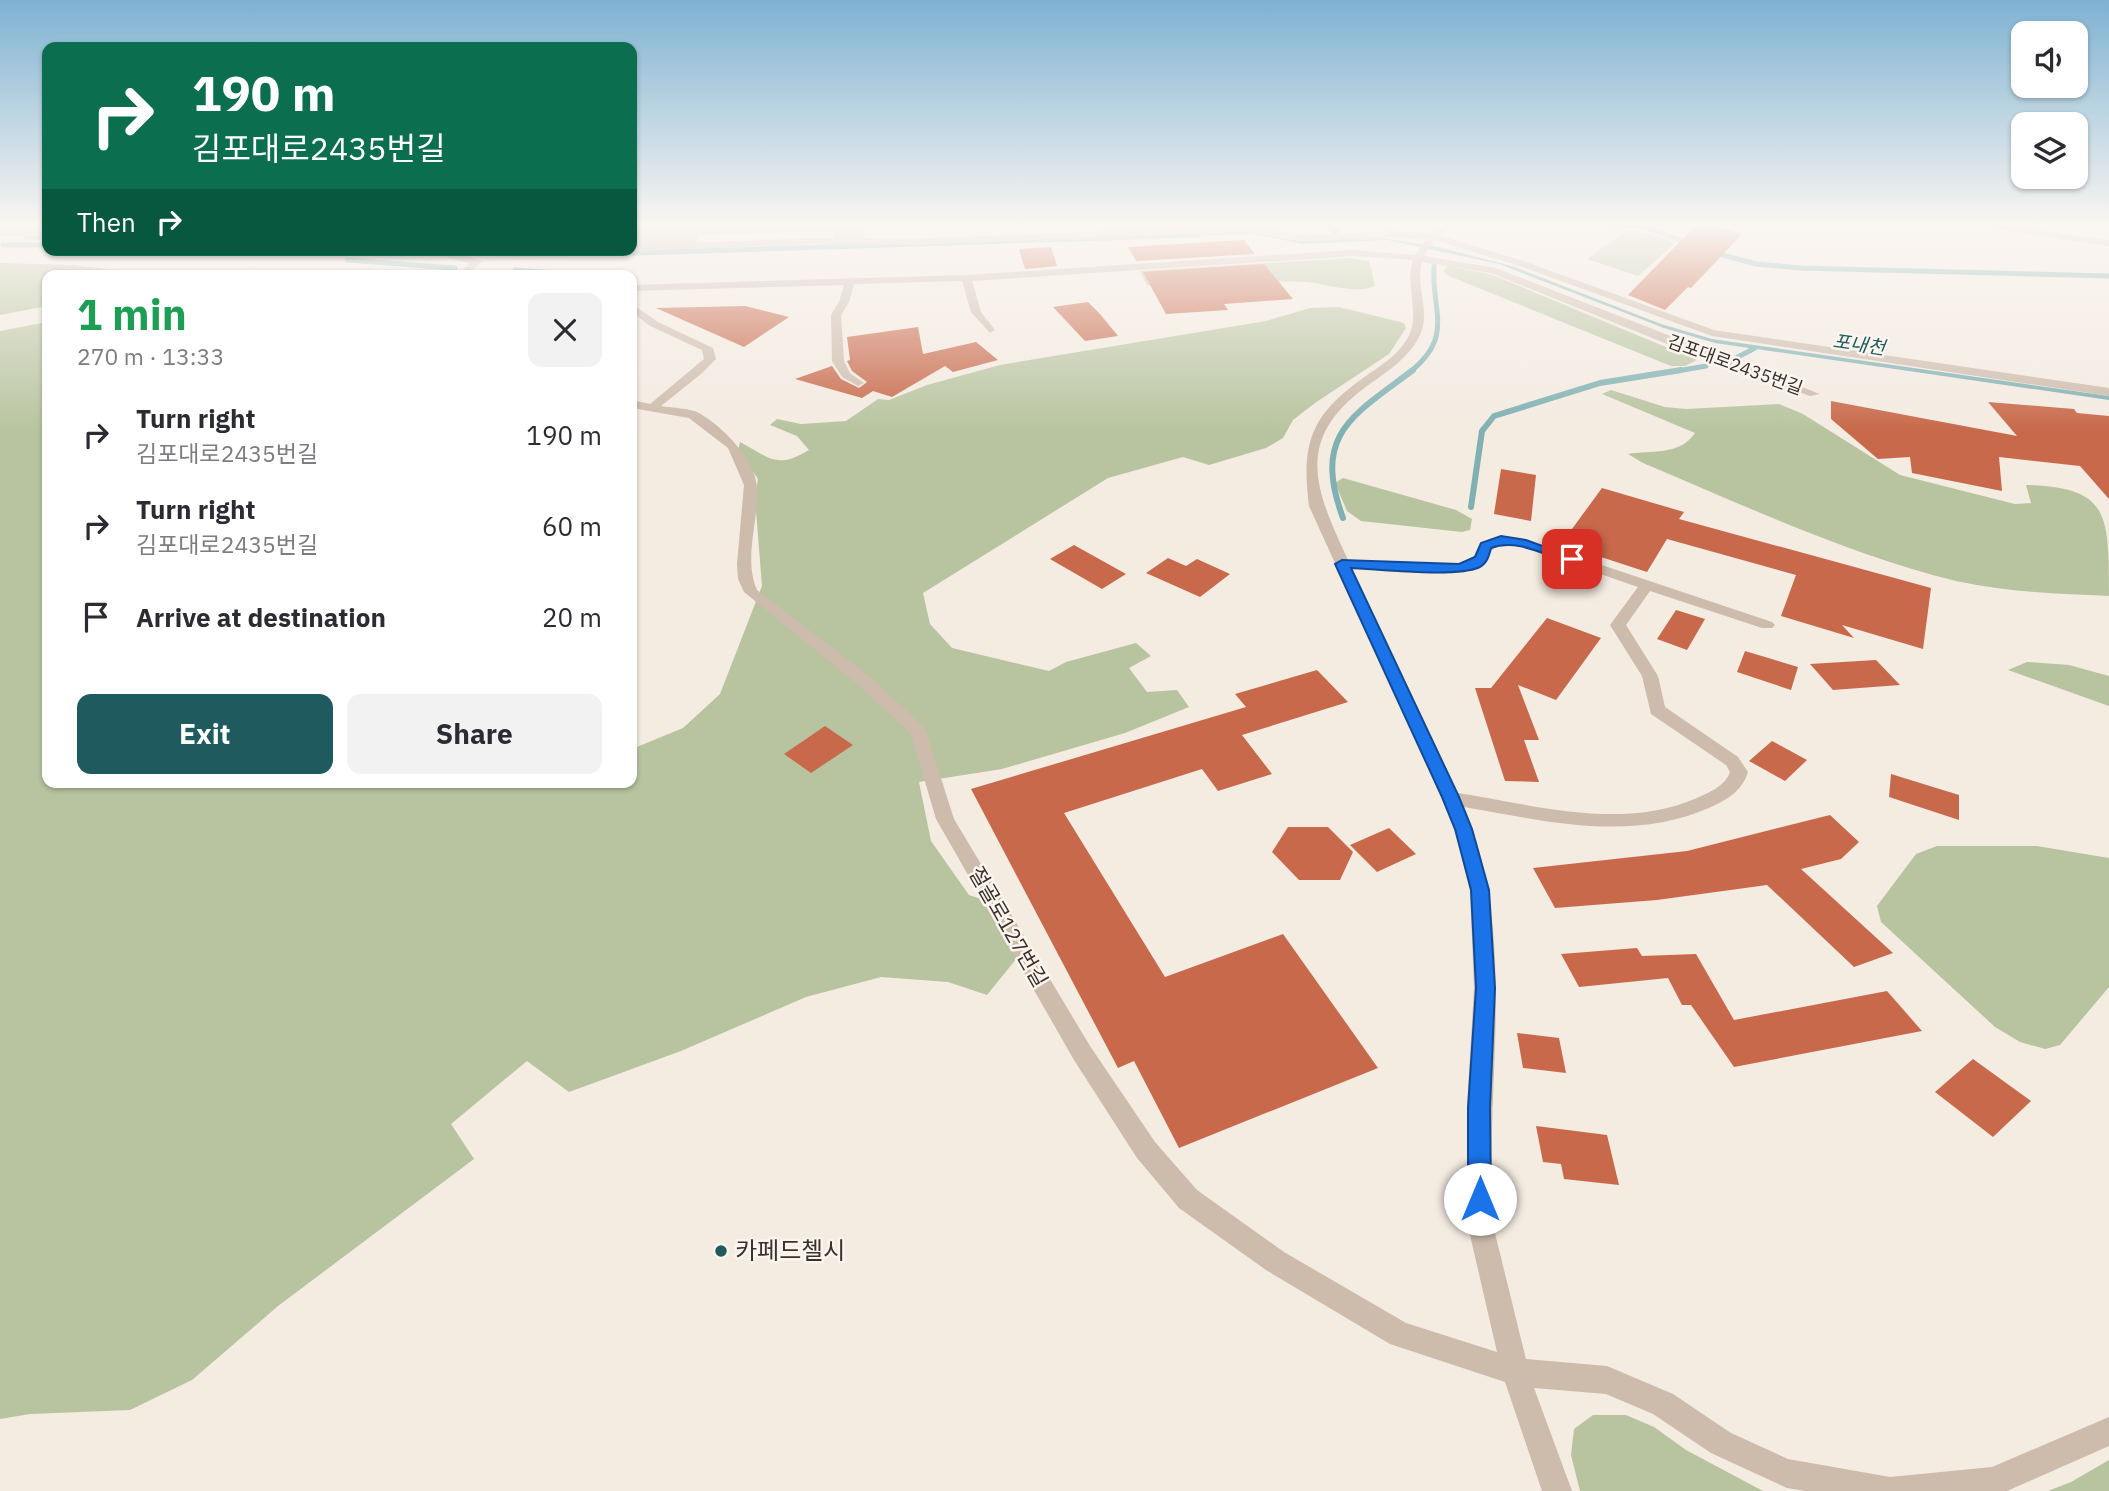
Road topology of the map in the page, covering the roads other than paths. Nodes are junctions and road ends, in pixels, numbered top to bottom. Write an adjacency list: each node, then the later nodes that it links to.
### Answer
1 (846, 292): 8 (street)
2 (970, 292): 7 (street)
3 (1416, 292): 13 (street)
4 (1546, 292): 10 (street, 김포대로2435번길)
5 (1598, 292): 9 (street, 김포대로2435번길)
6 (637, 311): 12 (street)
7 (990, 330)
8 (858, 383)
9 (2109, 392)
10 (1814, 394)
11 (637, 405): 12 (street, 절골로127번길)
12 (653, 407): 17 (street, 절골로127번길)
13 (1342, 564): 14 (street); 16 (street)
14 (1647, 585): 15 (street); 16 (street)
15 (1767, 625)
16 (1451, 797): 17 (street)
17 (1515, 1373): 19 (street); 20 (street)
18 (2109, 1431): 20 (street)
19 (1557, 1491)
20 (1891, 1491)

